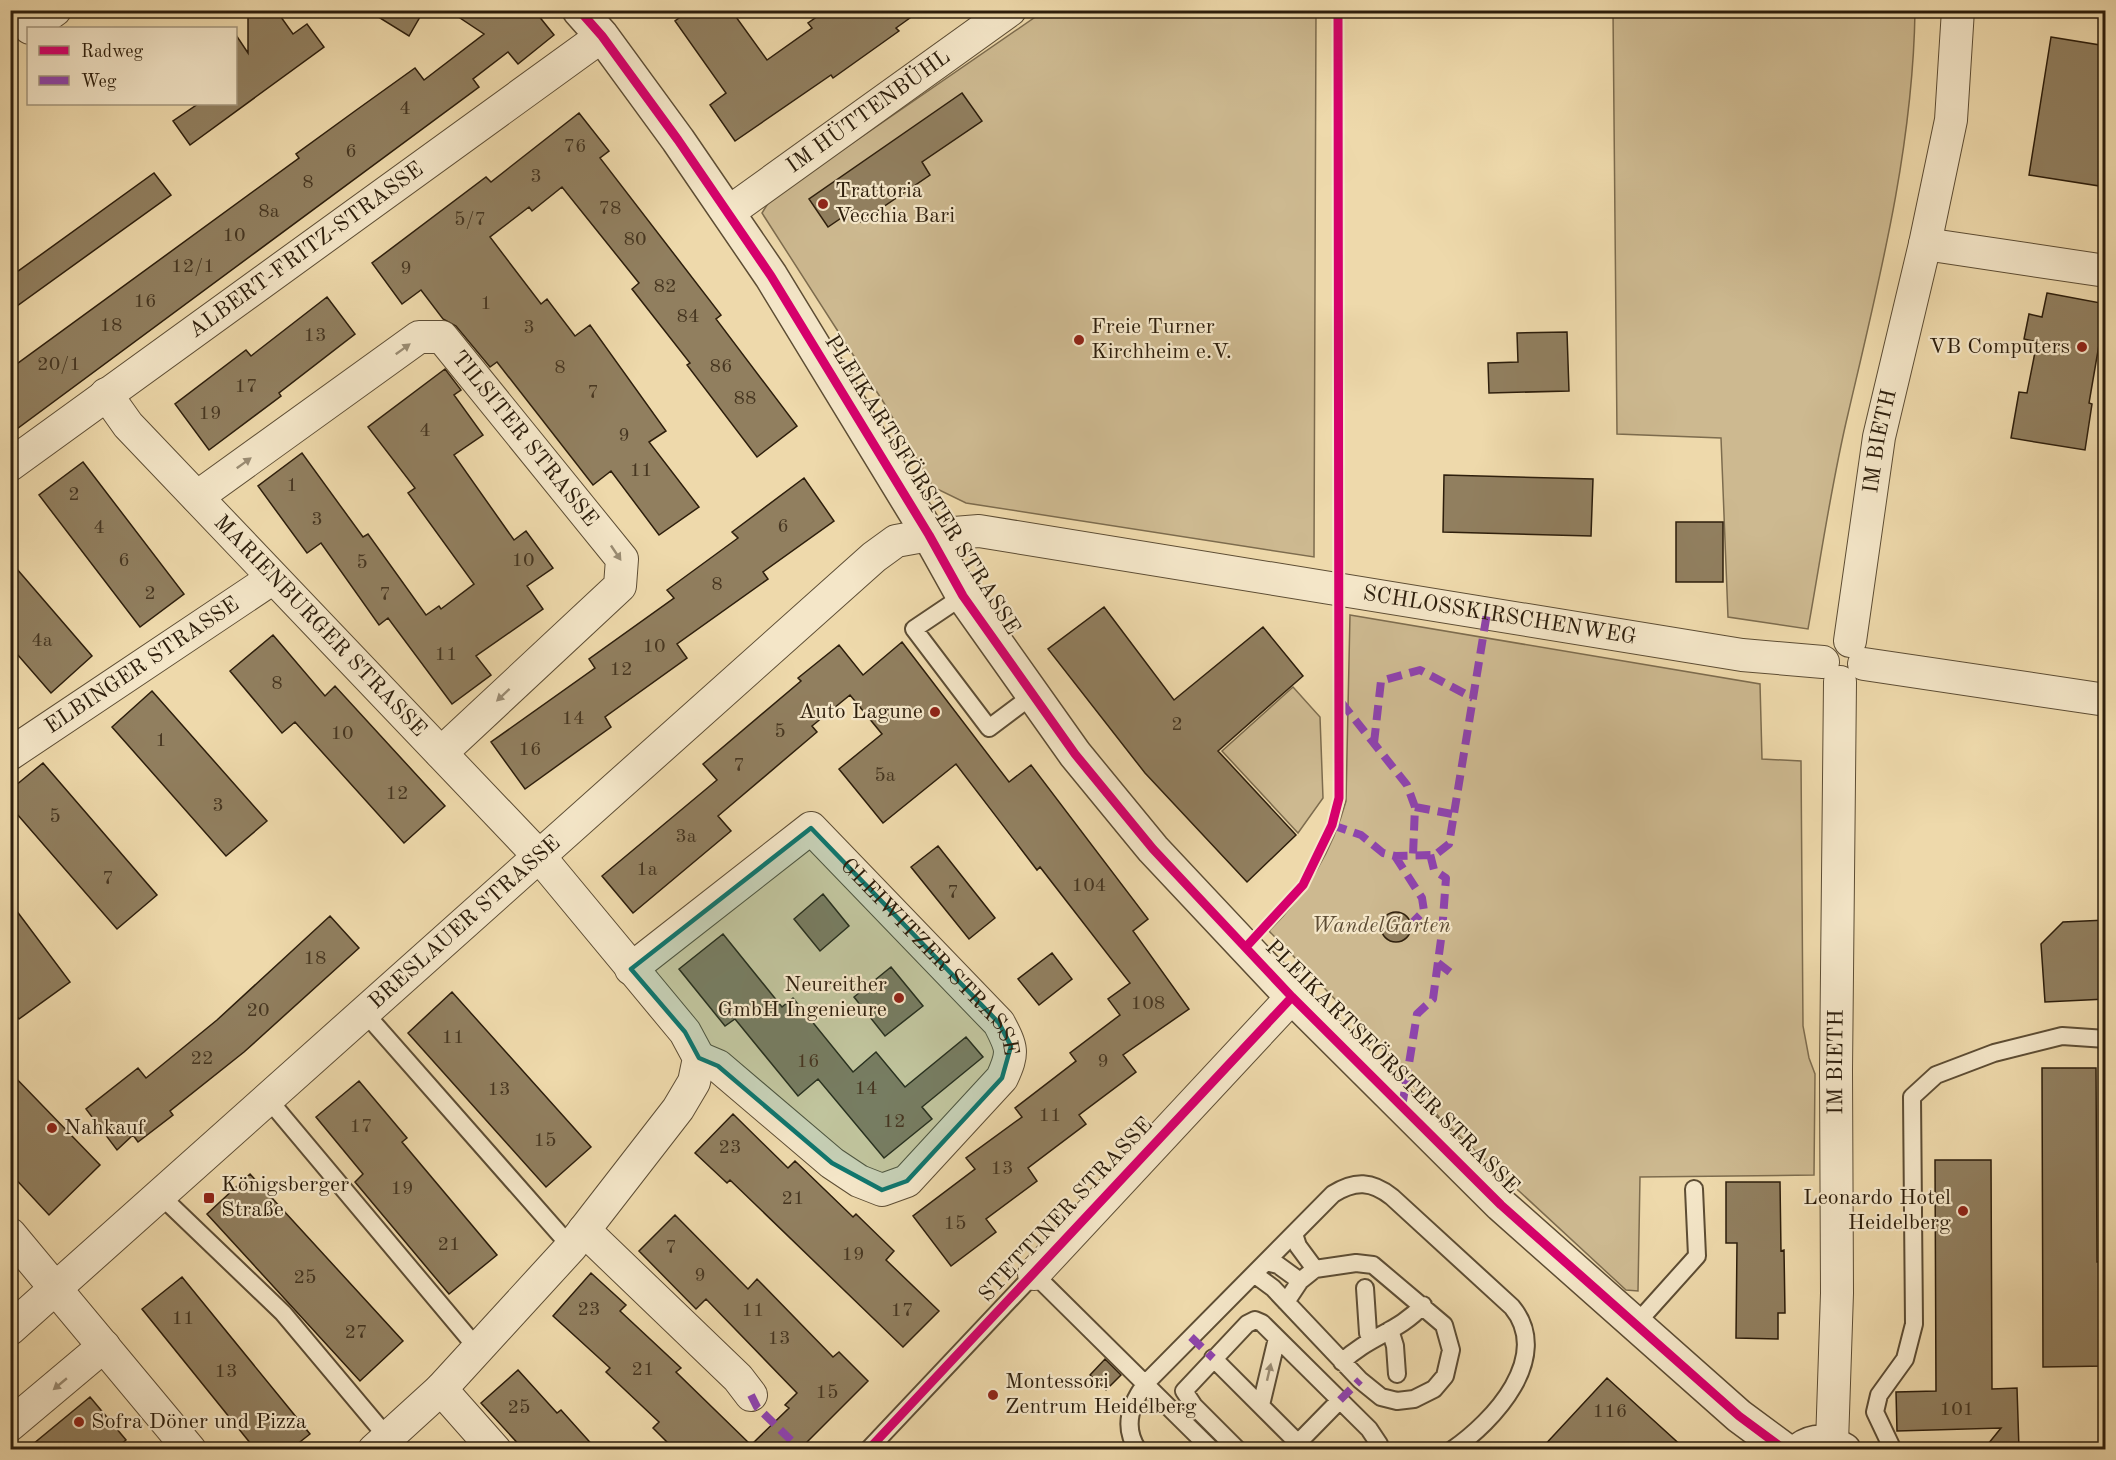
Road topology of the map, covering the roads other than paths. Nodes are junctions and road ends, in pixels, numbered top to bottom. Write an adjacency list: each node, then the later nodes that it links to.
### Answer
1 (55, 10): 5 (street)
2 (1010, 10): 8 (street, IM HÜTTENBÜHL)
3 (1958, 10): 9 (street, IM BIETH)
4 (591, 20): 8 (street, PLEIKARTSFÖRSTER STRASSE); 11 (street, ALBERT-FRITZ-STRASSE)
5 (32, 27)
6 (27, 30): 7 (street)
7 (10, 42)
8 (729, 212): 14 (street, PLEIKARTSFÖRSTER STRASSE)
9 (1925, 244): 10 (street); 17 (street, IM BIETH)
10 (2106, 271)
11 (106, 394): 12 (street, ALBERT-FRITZ-STRASSE); 13 (street, MARIENBURGER STRASSE)
12 (10, 465)
13 (197, 497): 15 (street, MARIENBURGER STRASSE); 20 (street, TILSITER STRASSE, one-way to 20)
14 (929, 535): 16 (street, PLEIKARTSFÖRSTER STRASSE); 17 (street, SCHLOSSKIRSCHENWEG); 22 (street, BRESLAUER STRASSE)
15 (273, 578): 20 (street, MARIENBURGER STRASSE); 21 (street, ELBINGER STRASSE)
16 (963, 596): 18 (street, PLEIKARTSFÖRSTER STRASSE); 18 (lane)
17 (1844, 663): 19 (street, SCHLOSSKIRSCHENWEG); 59 (street, IM BIETH)
18 (1033, 695): 24 (street, PLEIKARTSFÖRSTER STRASSE)
19 (2106, 700)
20 (441, 753): 22 (street, MARIENBURGER STRASSE)
21 (10, 754)
22 (539, 856): 23 (street, MARIENBURGER STRASSE); 25 (street, BRESLAUER STRASSE)
23 (631, 969): 27 (street, MARIENBURGER STRASSE); 27 (street, GLEIWITZER STRASSE)
24 (1292, 998): 36 (street, STETTINER STRASSE); 42 (street, PLEIKARTSFÖRSTER STRASSE)
25 (364, 1012): 28 (street, BRESLAUER STRASSE); 33 (lane)
26 (2106, 1039): 71 (lane)
27 (699, 1058): 33 (street)
28 (268, 1099): 30 (street, BRESLAUER STRASSE); 48 (lane)
29 (1694, 1189): 42 (lane)
30 (160, 1195): 38 (street, BRESLAUER STRASSE); 58 (lane)
31 (10, 1234): 38 (street)
32 (1294, 1234): 34 (lane); 35 (lane); 68 (lane)
33 (577, 1238): 48 (street); 54 (street)
34 (1260, 1268): 37 (lane); 40 (lane); 52 (lane)
35 (1315, 1269): 37 (lane); 41 (lane)
36 (1034, 1274): 52 (lane); 63 (lane, STETTINER STRASSE)
37 (1300, 1281): 40 (lane)
38 (56, 1288): 43 (street, BRESLAUER STRASSE); 47 (street)
39 (1365, 1288): 46 (lane)
40 (1286, 1302): 50 (lane)
41 (1423, 1305): 44 (lane); 50 (lane)
42 (1635, 1325): 69 (street, PLEIKARTSFÖRSTER STRASSE)
43 (10, 1329)
44 (1390, 1330): 46 (lane); 51 (lane)
45 (1277, 1338): 49 (lane); 55 (lane); 56 (lane, one-way to 45)
46 (1371, 1340): 50 (lane)
47 (105, 1346): 57 (street, one-way to 57); 61 (street)
48 (477, 1348): 53 (street)
49 (1213, 1358): 56 (lane); 66 (lane)
50 (1342, 1362)
51 (1397, 1374)
52 (1146, 1383): 64 (lane); 65 (lane)
53 (441, 1389): 58 (street); 62 (street)
54 (751, 1395)
55 (1340, 1401): 60 (lane); 67 (lane)
56 (1261, 1406): 60 (lane)
57 (10, 1425)
58 (381, 1444)
59 (1838, 1446): 70 (street)
60 (1298, 1447)
61 (190, 1449)
62 (495, 1449)
63 (868, 1449)
64 (1138, 1449)
65 (1212, 1449)
66 (1238, 1449)
67 (1376, 1449)
68 (1452, 1449)
69 (1785, 1449)
70 (1799, 1449)
71 (1893, 1449)

